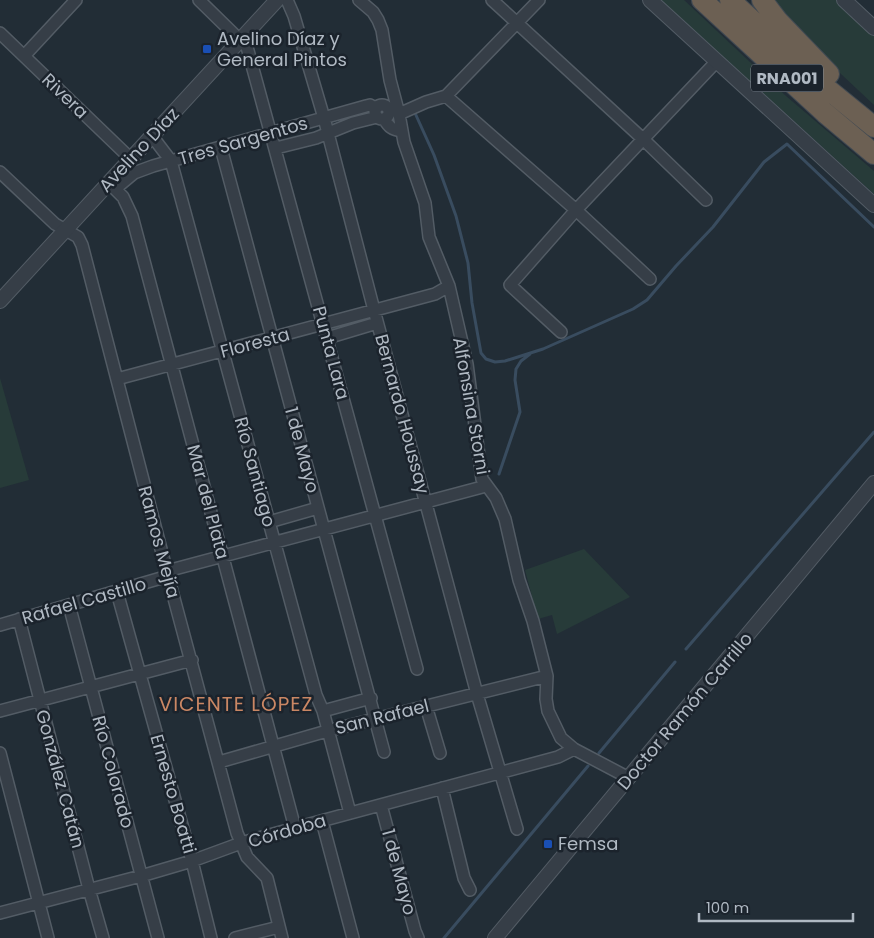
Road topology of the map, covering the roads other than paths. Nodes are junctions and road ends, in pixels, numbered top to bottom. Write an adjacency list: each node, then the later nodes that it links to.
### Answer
1 (76, 0): 17 (street)
2 (198, 0): 16 (street)
3 (277, 0): 16 (street, Avelino Díaz)
4 (287, 0): 22 (street, Bernardo Houssay)
5 (359, 0): 20 (street, Alfonsina Storni)
6 (492, 0): 13 (street)
7 (539, 0): 13 (street)
8 (650, 0): 18 (street)
9 (702, 0): 32 (highway, RNA001)
10 (730, 0): 24 (highway, RNA001)
11 (762, 0): 23 (highway)
12 (844, 0): 14 (street)
13 (516, 23): 19 (street); 29 (street)
14 (874, 28)
15 (1, 36): 17 (street, Rivera)
16 (241, 39): 26 (street, Punta Lara); 28 (street, Avelino Díaz)
17 (24, 56): 33 (street, Rivera)
18 (717, 61): 29 (street); 38 (street)
19 (446, 96): 20 (street); 39 (street)
20 (399, 114): 25 (street, Alfonsina Storni)
21 (379, 115): 22 (street, Tres Sargentos); 25 (street); 27 (street, Tres Sargentos)
22 (324, 118): 26 (street, Tres Sargentos); 27 (street, Bernardo Houssay)
23 (874, 120)
24 (874, 127)
25 (402, 131): 42 (street, Alfonsina Storni)
26 (271, 132): 30 (street, Tres Sargentos); 31 (street, Punta Lara)
27 (328, 134): 31 (street, Tres Sargentos); 44 (street, Bernardo Houssay)
28 (152, 136): 33 (street, Avelino Díaz); 34 (street, Río Santiago)
29 (644, 140): 37 (street); 39 (street)
30 (221, 148): 34 (street, Tres Sargentos); 48 (street, 1 de Mayo)
31 (276, 148): 46 (street, Punta Lara)
32 (874, 154)
33 (131, 159): 36 (street, Avelino Díaz)
34 (171, 161): 36 (street, Tres Sargentos); 50 (street, Río Santiago)
35 (0, 172): 40 (street, Ramos Mejía)
36 (112, 186): 40 (street, Avelino Díaz); 51 (street, Mar del Plata)
37 (706, 200)
38 (874, 205)
39 (576, 210): 41 (street); 47 (street)
40 (65, 230): 43 (street, Avelino Díaz); 52 (street, Ramos Mejía)
41 (650, 279)
42 (449, 286): 44 (street, Floresta); 54 (street, Alfonsina Storni)
43 (0, 301)
44 (374, 310): 45 (street, Bernardo Houssay); 46 (street, Floresta)
45 (377, 323): 49 (street); 55 (street, Bernardo Houssay)
46 (323, 325): 48 (street, Floresta); 49 (street, Punta Lara)
47 (561, 332)
48 (272, 338): 50 (street, Floresta); 56 (street, 1 de Mayo)
49 (327, 338): 57 (street, Punta Lara)
50 (223, 351): 51 (street, Floresta); 58 (street, Río Santiago)
51 (171, 365): 52 (street, Floresta); 61 (street, Mar del Plata)
52 (117, 379): 62 (street, Ramos Mejía)
53 (874, 483): 87 (street, Doctor Ramón Carrillo)
54 (486, 486): 55 (street, Rafael Castillo); 70 (street, Alfonsina Storni)
55 (426, 503): 57 (street, Rafael Castillo); 72 (street, Bernardo Houssay)
56 (318, 508): 58 (street); 59 (street, 1 de Mayo)
57 (374, 517): 59 (street, Rafael Castillo); 68 (street, Punta Lara)
58 (269, 522): 60 (street, Río Santiago)
59 (324, 530): 60 (street, Rafael Castillo); 73 (street, 1 de Mayo)
60 (274, 543): 61 (street, Rafael Castillo); 76 (street, Río Santiago)
61 (223, 556): 62 (street, Rafael Castillo); 80 (street, Mar del Plata)
62 (167, 573): 63 (street, Rafael Castillo); 67 (street, Ramos Mejía)
63 (118, 592): 64 (street, Rafael Castillo); 69 (street, Ernesto Boatti)
64 (69, 606): 65 (street, Rafael Castillo); 71 (street, Río Colorado)
65 (19, 619): 66 (street, Rafael Castillo); 74 (street, González Catán)
66 (0, 625)
67 (192, 660): 69 (street); 85 (street, Ramos Mejía)
68 (418, 669)
69 (140, 673): 71 (street); 95 (street, Ernesto Boatti)
70 (547, 676): 72 (street, San Rafael); 81 (street, Alfonsina Storni)
71 (91, 687): 74 (street); 96 (street, Río Colorado)
72 (477, 694): 75 (street, San Rafael); 86 (street, Bernardo Houssay)
73 (371, 698): 76 (street); 78 (street, 1 de Mayo)
74 (40, 701): 77 (street); 97 (street, González Catán)
75 (426, 706): 78 (street, San Rafael); 84 (street)
76 (323, 711): 79 (street, Río Santiago)
77 (0, 712)
78 (376, 718): 79 (street, San Rafael); 82 (street, 1 de Mayo)
79 (327, 731): 80 (street, San Rafael); 90 (street, Río Santiago)
80 (274, 746): 85 (street, San Rafael); 92 (street, Mar del Plata)
81 (574, 749): 86 (street, Córdoba); 87 (street, Alfonsina Storni)
82 (384, 752)
83 (0, 753): 99 (street)
84 (440, 753)
85 (219, 762): 94 (street, Ramos Mejía)
86 (500, 772): 88 (street, Córdoba); 93 (street, Bernardo Houssay)
87 (628, 778): 109 (street, Doctor Ramón Carrillo)
88 (442, 788): 89 (street, Córdoba); 98 (street)
89 (381, 804): 90 (street, Córdoba); 108 (street, 1 de Mayo)
90 (350, 813): 91 (street, Córdoba)
91 (322, 821): 92 (street, Córdoba); 107 (street)
92 (295, 828): 94 (street, Córdoba)
93 (517, 829)
94 (240, 843): 95 (street, Córdoba); 101 (street, Ramos Mejía)
95 (192, 861): 96 (street, Córdoba); 105 (street, Ernesto Boatti)
96 (141, 876): 97 (street, Córdoba); 104 (street, Río Colorado)
97 (89, 889): 99 (street, Córdoba); 103 (street, González Catán)
98 (470, 890)
99 (39, 902): 100 (street, Córdoba); 102 (street)
100 (0, 913)
101 (281, 932): 106 (street)
102 (48, 938)
103 (103, 938)
104 (158, 938)
105 (211, 938)
106 (235, 938)
107 (353, 938)
108 (418, 938)
109 (495, 938)

